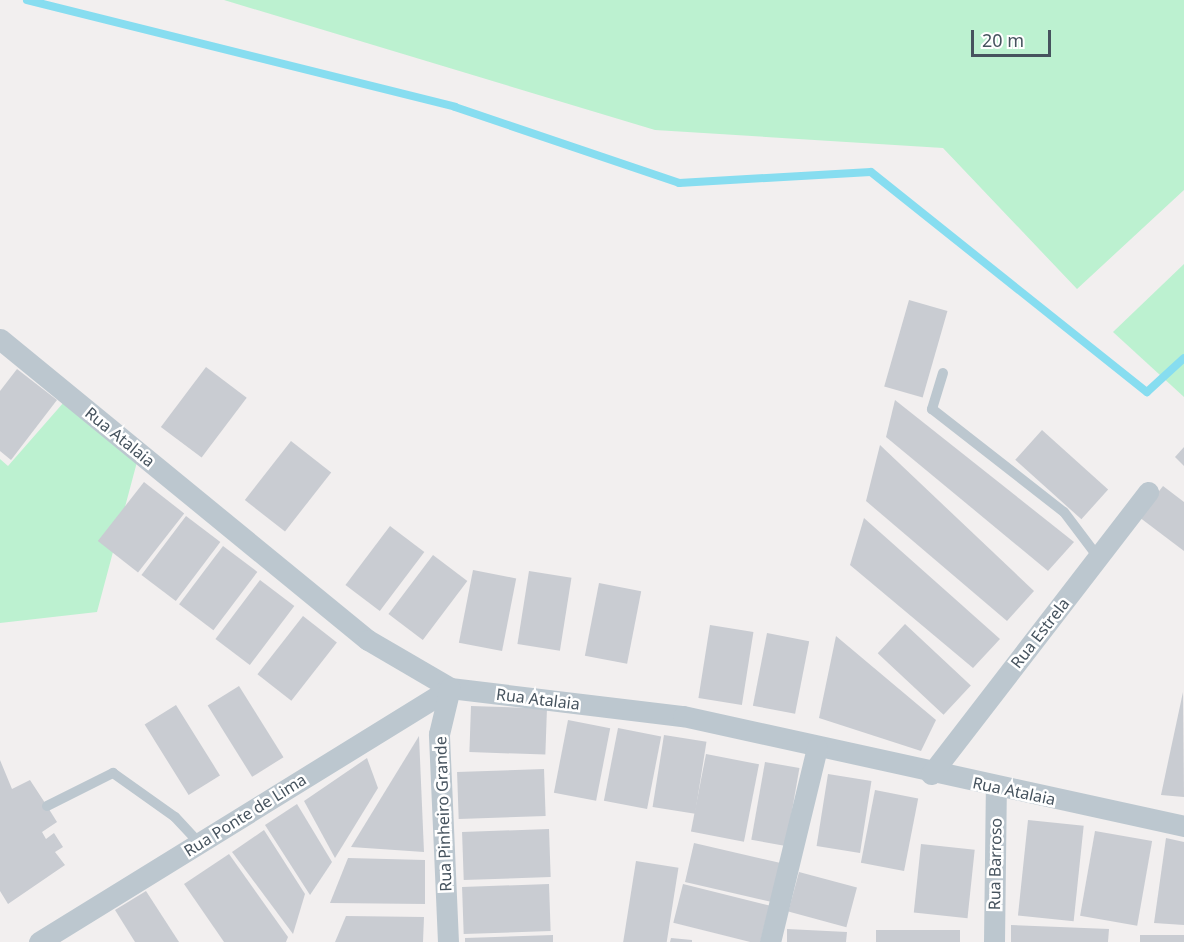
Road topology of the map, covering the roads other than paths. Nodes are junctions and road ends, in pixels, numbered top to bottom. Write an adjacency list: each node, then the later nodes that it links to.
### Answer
1 (0, 339): 5 (street, Rua Atalaia)
2 (943, 373): 4 (lane)
3 (1148, 492): 4 (street, Rua Estrela)
4 (1098, 557): 7 (street, Rua Estrela)
5 (450, 688): 6 (street, Rua Atalaia); 11 (street, Rua Ponte de Lima); 13 (street, Rua Pinheiro Grande)
6 (817, 748): 7 (street, Rua Atalaia); 14 (street)
7 (931, 774): 8 (street, Rua Atalaia)
8 (996, 787): 10 (street, Rua Atalaia); 15 (street, Rua Barroso)
9 (47, 806): 11 (lane)
10 (1184, 826)
11 (199, 843): 12 (street, Rua Ponte de Lima)
12 (39, 942)
13 (448, 942)
14 (770, 942)
15 (994, 942)

